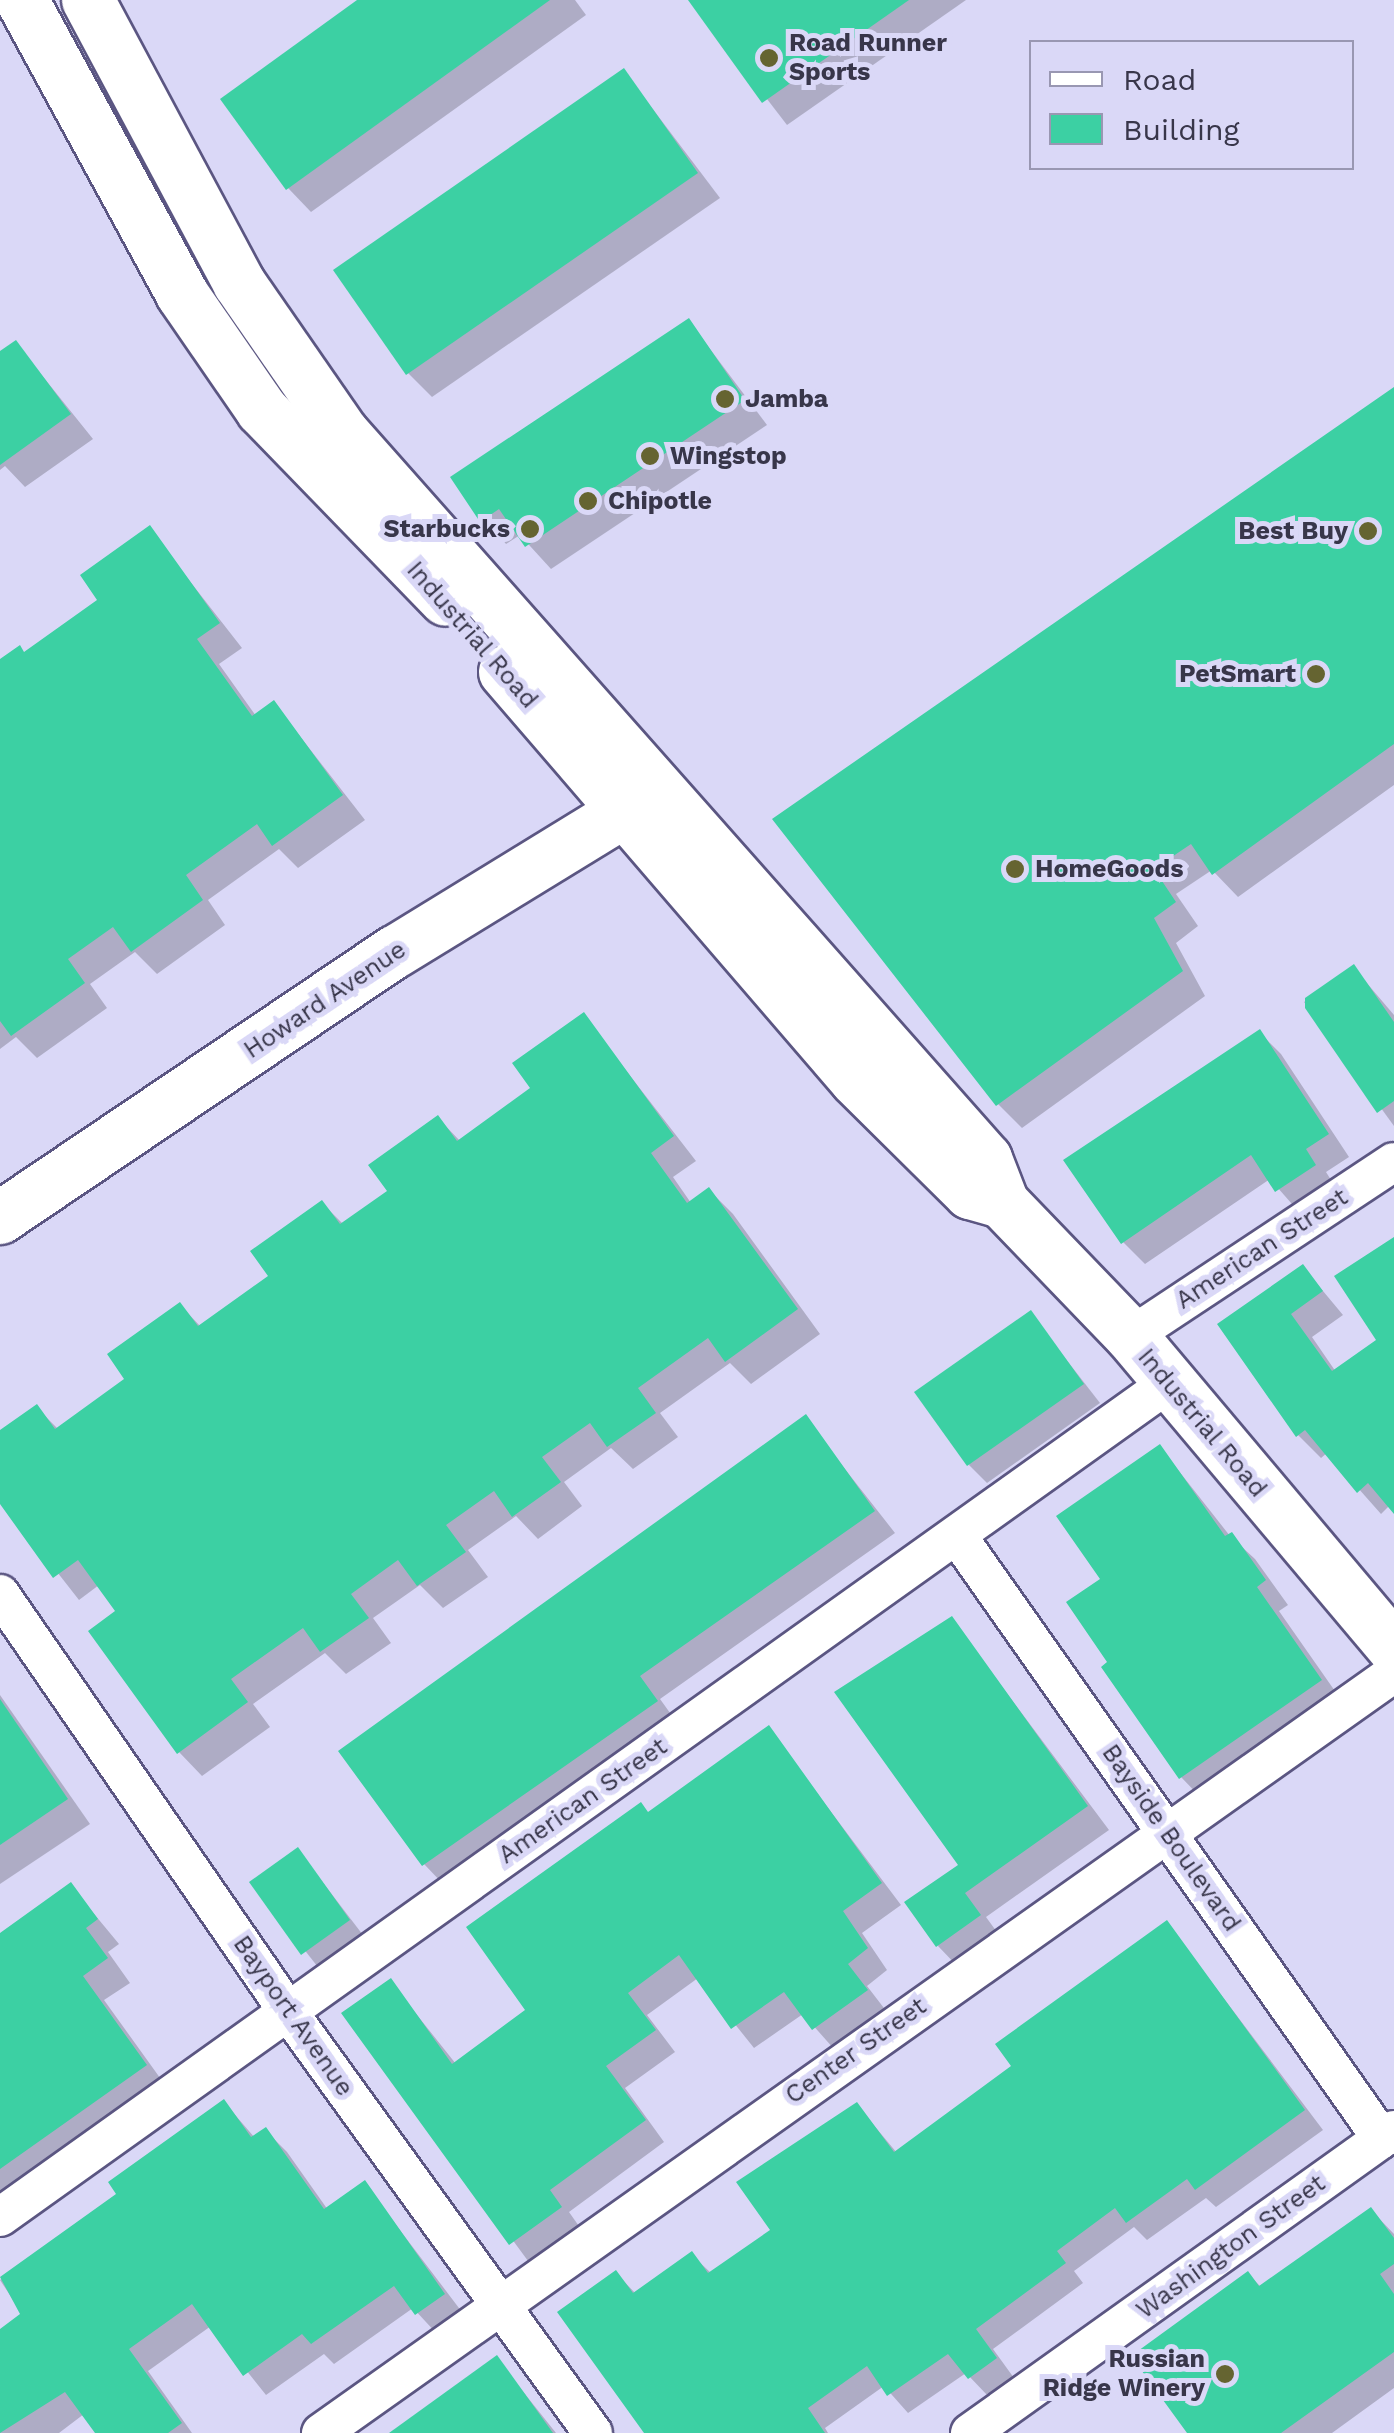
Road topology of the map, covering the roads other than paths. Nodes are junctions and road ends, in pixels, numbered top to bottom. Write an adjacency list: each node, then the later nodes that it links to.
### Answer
1 (22, 0): 3 (main road, Industrial Road)
2 (88, 0): 3 (main road, Industrial Road)
3 (639, 803): 5 (main road, Howard Avenue); 6 (main road, Industrial Road)
4 (1394, 1162): 6 (street, American Street)
5 (0, 1218)
6 (1131, 1336): 7 (main road, Industrial Road)
7 (1166, 1385): 8 (street, American Street); 10 (main road, Industrial Road)
8 (958, 1538): 12 (street, Bayside Boulevard); 13 (street, American Street)
9 (0, 1594): 13 (street, Bayport Avenue)
10 (1394, 1648)
11 (1394, 1673): 12 (street, Center Street)
12 (1167, 1831): 14 (street, Bayside Boulevard); 16 (street, Center Street)
13 (287, 2010): 15 (street, American Street); 16 (street, Bayport Avenue)
14 (1388, 2134): 19 (street, Washington Street)
15 (0, 2216)
16 (500, 2302): 17 (street, Center Street); 18 (street, Bayport Avenue)
17 (321, 2433)
18 (593, 2433)
19 (970, 2433)

